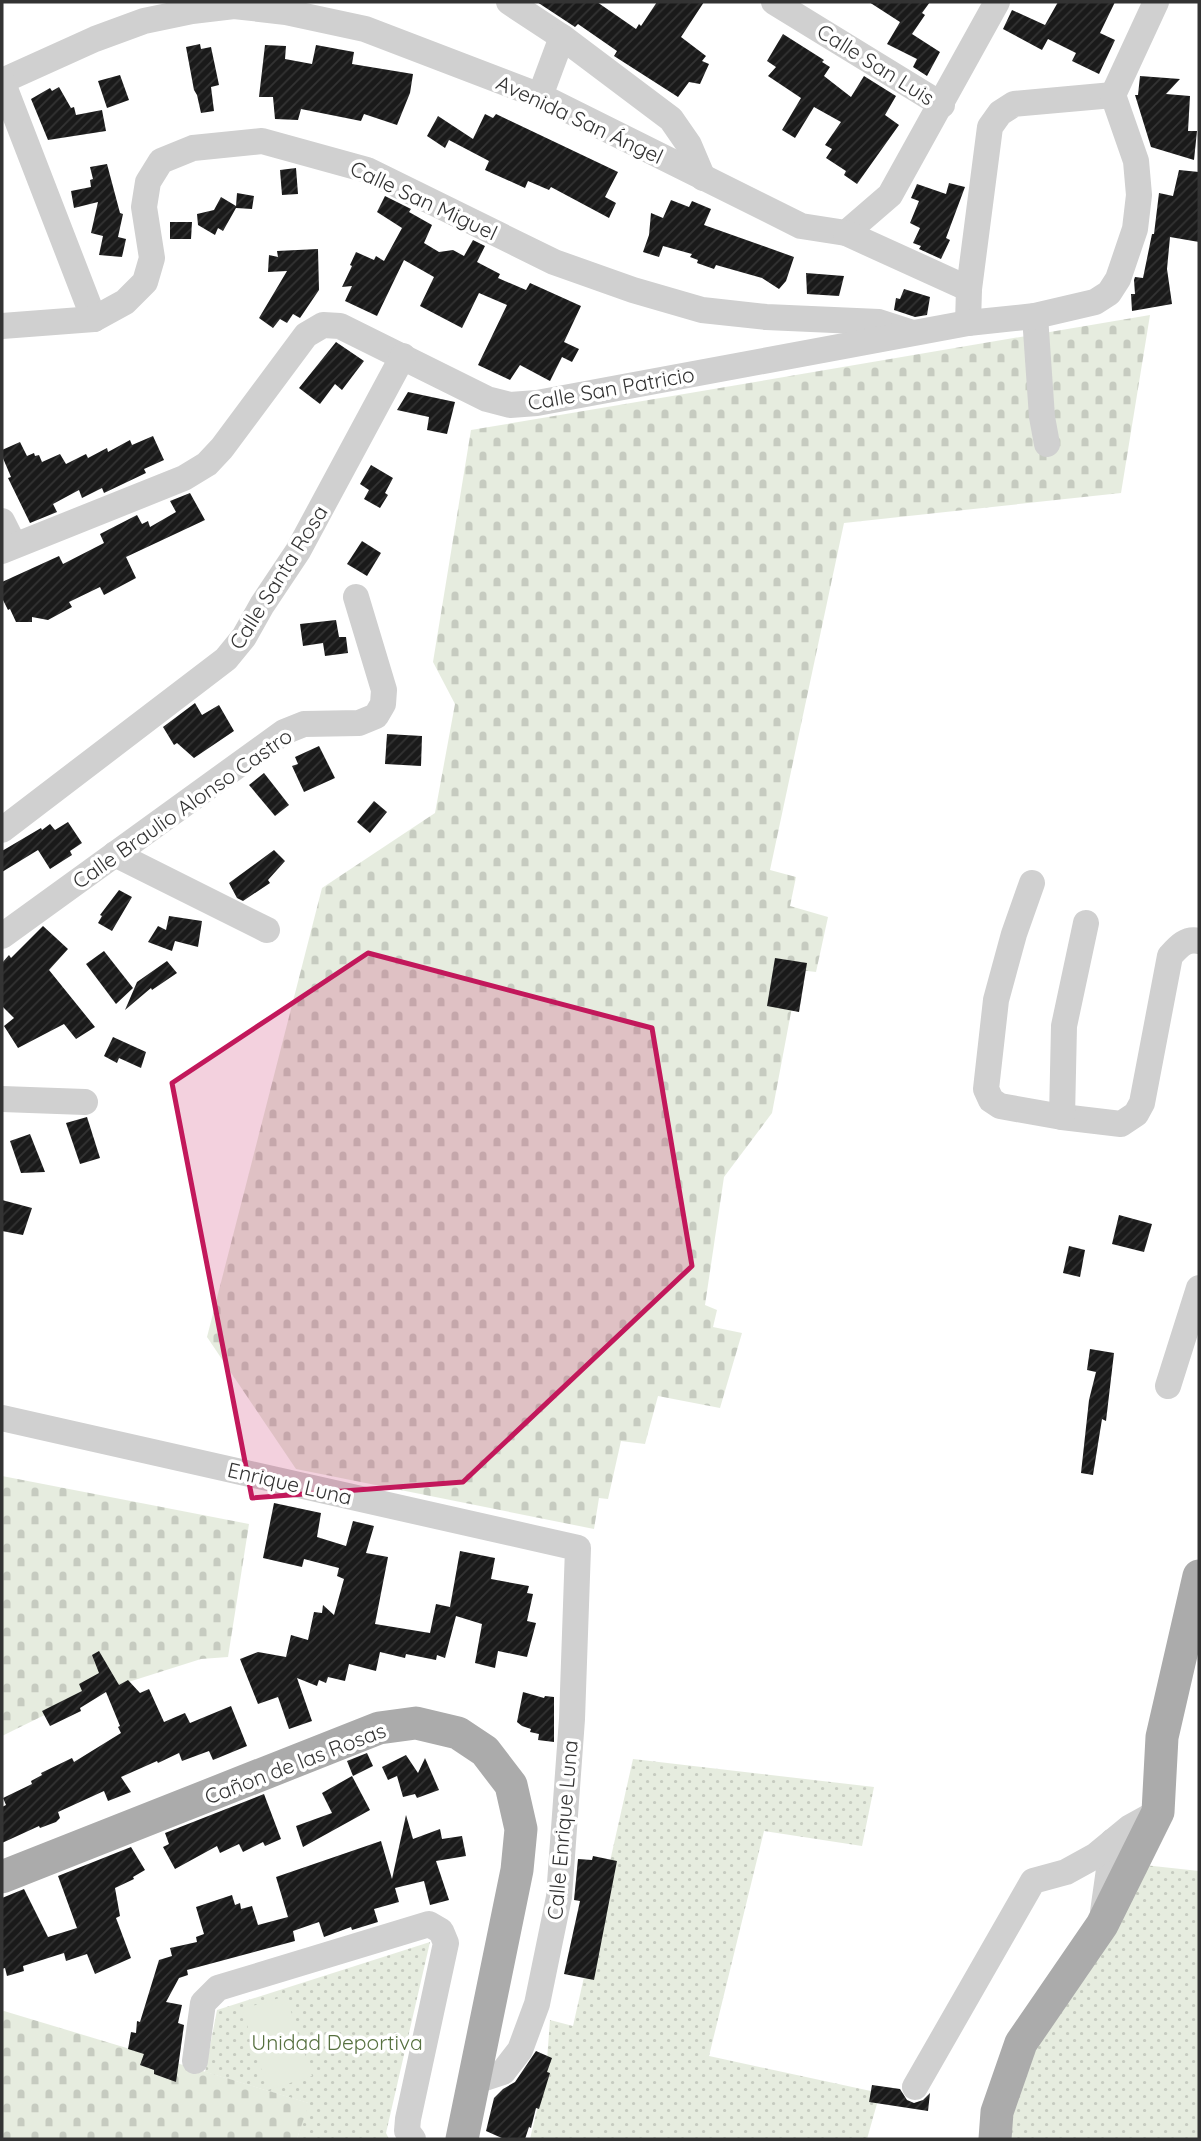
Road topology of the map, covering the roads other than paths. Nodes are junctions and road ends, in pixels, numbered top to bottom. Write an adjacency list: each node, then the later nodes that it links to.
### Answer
1 (509, 2): 6 (street)
2 (774, 2): 10 (street, Calle San Luis)
3 (997, 2): 10 (street)
4 (1156, 2): 9 (street)
5 (141, 11): 7 (street, Avenida San Ángel); 8 (street, Avenida San Ángel)
6 (562, 37): 8 (street); 11 (street)
7 (2, 81): 15 (street)
8 (540, 96): 11 (street, Avenida San Ángel)
9 (1113, 96): 13 (street); 14 (street, Calle San Patricio)
10 (942, 105): 12 (street)
11 (703, 178): 12 (street, Avenida San Ángel)
12 (846, 233): 13 (street, Avenida San Ángel)
13 (969, 289): 16 (street)
14 (1035, 316): 16 (street, Calle San Patricio); 20 (street)
15 (94, 319): 17 (street); 18 (street, Calle San Miguel)
16 (968, 323): 18 (street, Calle San Patricio)
17 (2, 326)
18 (913, 334): 19 (street, Calle San Patricio)
19 (403, 356): 22 (street, Calle San Patricio); 24 (street, Calle Santa Rosa)
20 (1047, 444)
21 (2, 521): 22 (street)
22 (8, 548)
23 (356, 597): 25 (street, Calle Braulio Alonso Castro)
24 (2, 830)
25 (115, 854): 28 (street); 29 (street, Calle Braulio Alonso Castro)
26 (1032, 883): 33 (street)
27 (1086, 923): 33 (street)
28 (267, 930)
29 (2, 936)
30 (1199, 941): 33 (street)
31 (2, 1099): 32 (street)
32 (85, 1102)
33 (1062, 1117)
34 (1199, 1288): 35 (street)
35 (1168, 1387)
36 (2, 1418): 37 (street, Enrique Luna)
37 (578, 1548): 44 (street, Calle Enrique Luna)
38 (1199, 1576): 39 (main road)
39 (1158, 1812): 40 (street); 42 (main road)
40 (1113, 1841): 42 (street); 45 (street)
41 (2, 1877): 44 (main road, Cañon de las Rosas)
42 (1102, 1925): 48 (main road)
43 (195, 2061): 46 (street)
44 (476, 2081): 47 (main road, Cañon de las Rosas)
45 (915, 2087)
46 (413, 2139)
47 (462, 2139)
48 (995, 2139)

